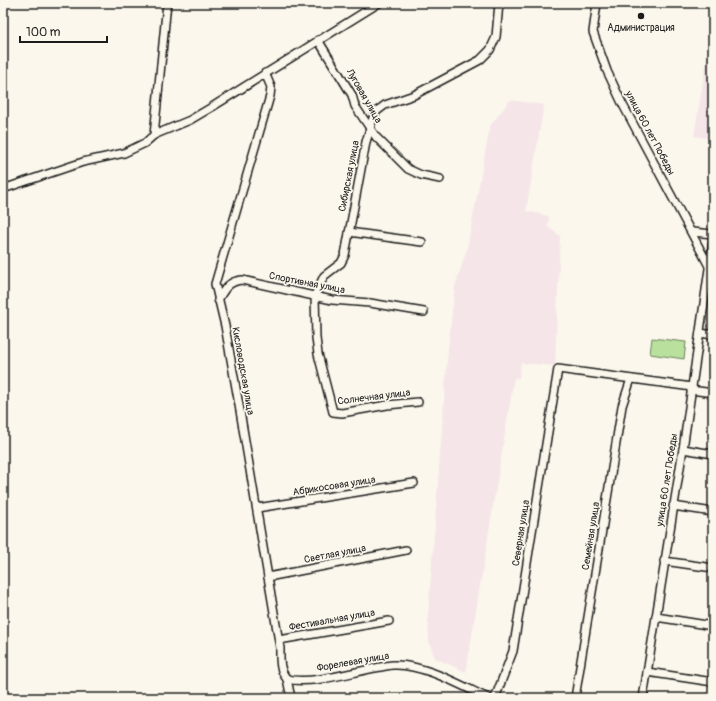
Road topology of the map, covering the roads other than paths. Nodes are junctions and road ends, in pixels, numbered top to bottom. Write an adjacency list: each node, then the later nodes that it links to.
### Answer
1 (167, 3): 8 (street)
2 (379, 3): 5 (street)
3 (499, 3): 7 (street, Сибирская улица)
4 (597, 3): 12 (street, улица 60 лет Победы)
5 (318, 40): 6 (street); 7 (street, Луговая улица)
6 (265, 73): 8 (street); 18 (street, Кисловодская улица)
7 (370, 127): 9 (street, Луговая улица); 11 (street, Сибирская улица)
8 (154, 135): 10 (street)
9 (440, 179)
10 (3, 189)
11 (349, 232): 15 (street); 17 (street, Сибирская улица)
12 (692, 232): 13 (street); 16 (street, улица 60 лет Победы)
13 (713, 234)
14 (713, 241): 16 (street, улица 60 лет Победы)
15 (422, 242)
16 (711, 267): 20 (street, улица 60 лет Победы)
17 (315, 296): 18 (street, Спортивная улица); 19 (street, Спортивная улица); 26 (street, Сибирская улица)
18 (218, 300): 31 (street, Кисловодская улица)
19 (424, 312)
20 (700, 333): 21 (street); 23 (street, улица 60 лет Победы)
21 (713, 335)
22 (631, 379): 23 (street); 46 (street, Северная улица); 47 (street, Семейная улица)
23 (692, 388): 24 (street); 27 (street, улица 60 лет Победы)
24 (713, 393)
25 (418, 402): 26 (street, Солнечная улица)
26 (333, 412)
27 (682, 449): 28 (street); 30 (street, улица 60 лет Победы)
28 (713, 454)
29 (414, 483): 31 (street, Абрикосовая улица)
30 (673, 506): 32 (street); 34 (street, улица 60 лет Победы)
31 (257, 508): 36 (street, Кисловодская улица)
32 (713, 512)
33 (406, 550): 36 (street, Светлая улица)
34 (664, 561): 35 (street); 37 (street, улица 60 лет Победы)
35 (713, 568)
36 (268, 577): 40 (street, Кисловодская улица)
37 (656, 617): 39 (street); 41 (street, улица 60 лет Победы)
38 (389, 621): 40 (street, Фестивальная улица)
39 (713, 626)
40 (278, 640): 42 (street, Кисловодская улица)
41 (647, 672): 43 (street); 48 (street, улица 60 лет Победы)
42 (287, 679): 44 (street, Кисловодская улица); 45 (street, Форелевая улица)
43 (713, 682)
44 (292, 698)
45 (488, 698)
46 (495, 698)
47 (574, 698)
48 (643, 698)

